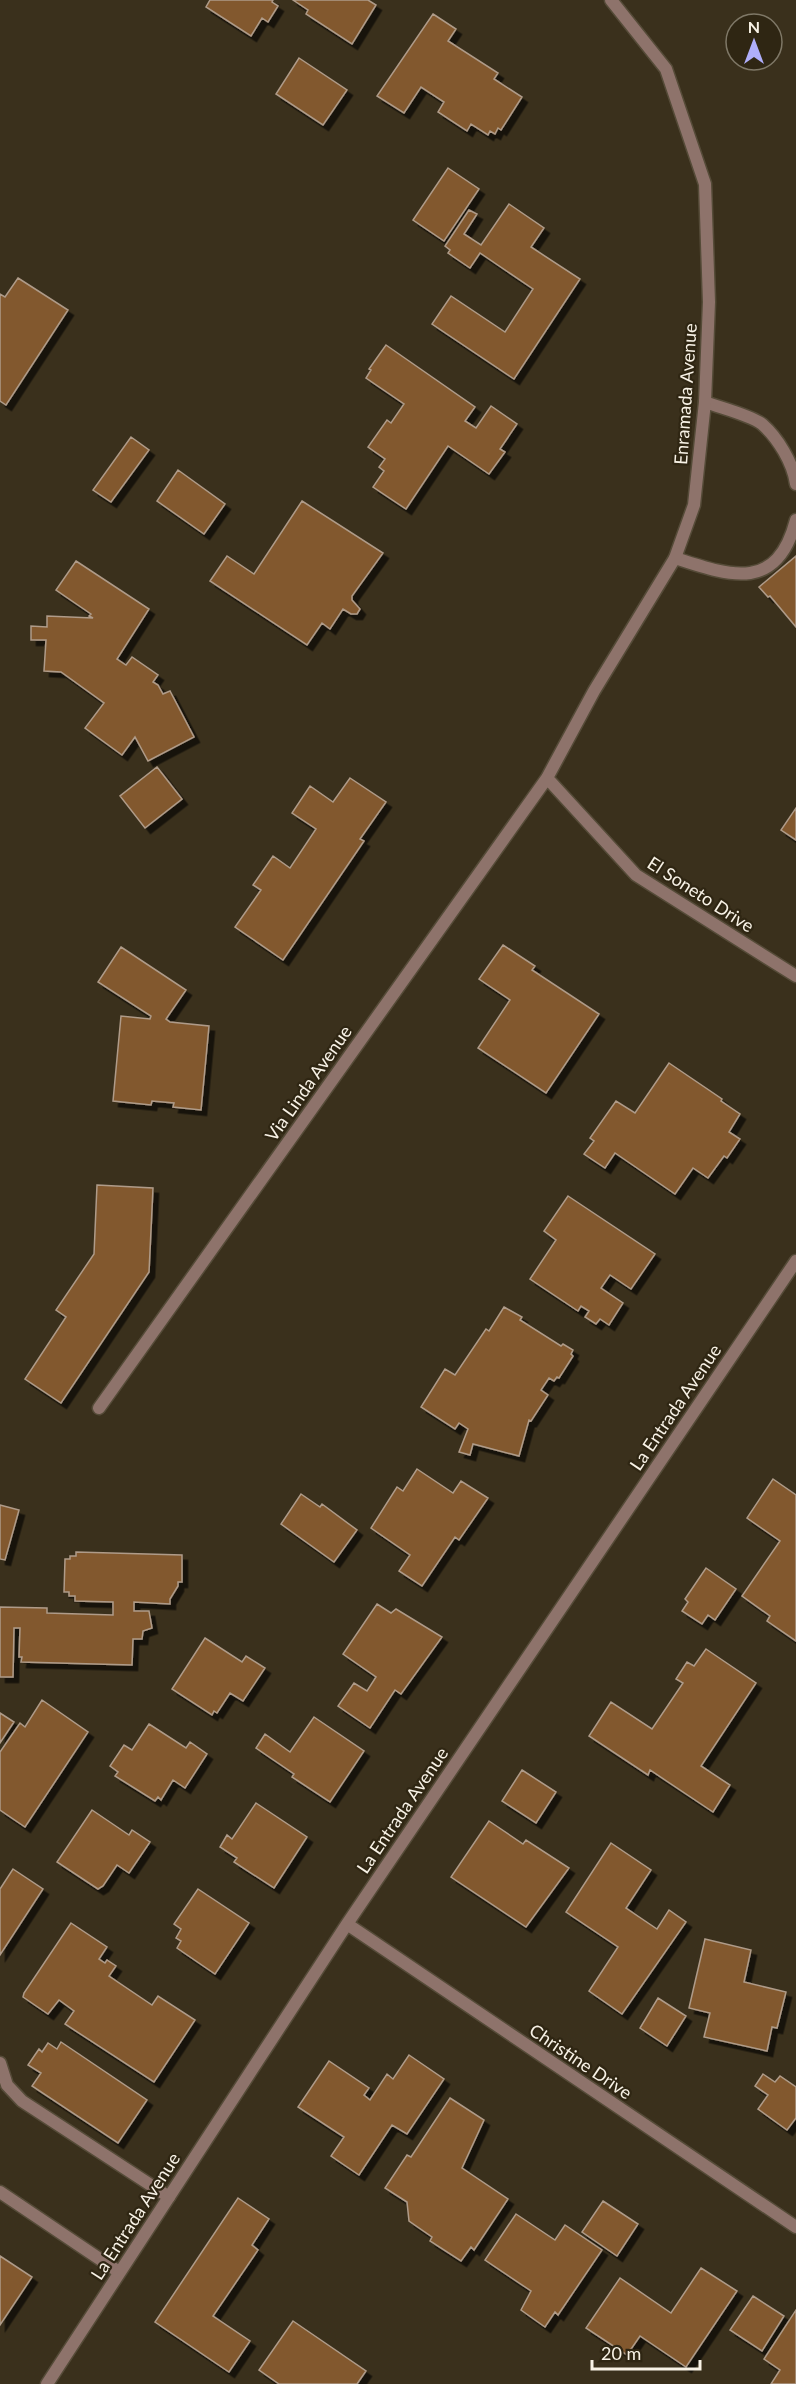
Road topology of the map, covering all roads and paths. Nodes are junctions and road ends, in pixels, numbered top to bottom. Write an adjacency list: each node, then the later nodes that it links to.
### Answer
1 (611, 0): 2 (street, Enramada Avenue)
2 (705, 402): 3 (street); 5 (street, Enramada Avenue)
3 (796, 484)
4 (796, 520): 5 (street)
5 (675, 558): 6 (street, Enramada Avenue)
6 (547, 778): 7 (street, El Soneto Drive); 9 (street, Via Linda Avenue)
7 (796, 976)
8 (796, 1261): 10 (street, La Entrada Avenue)
9 (99, 1408)
10 (347, 1924): 13 (street, La Entrada Avenue); 14 (street, Christine Drive)
11 (0, 2063): 13 (street)
12 (0, 2192): 15 (street)
13 (168, 2197): 15 (street, La Entrada Avenue)
14 (796, 2227)
15 (119, 2272): 16 (street, La Entrada Avenue)
16 (51, 2383)

